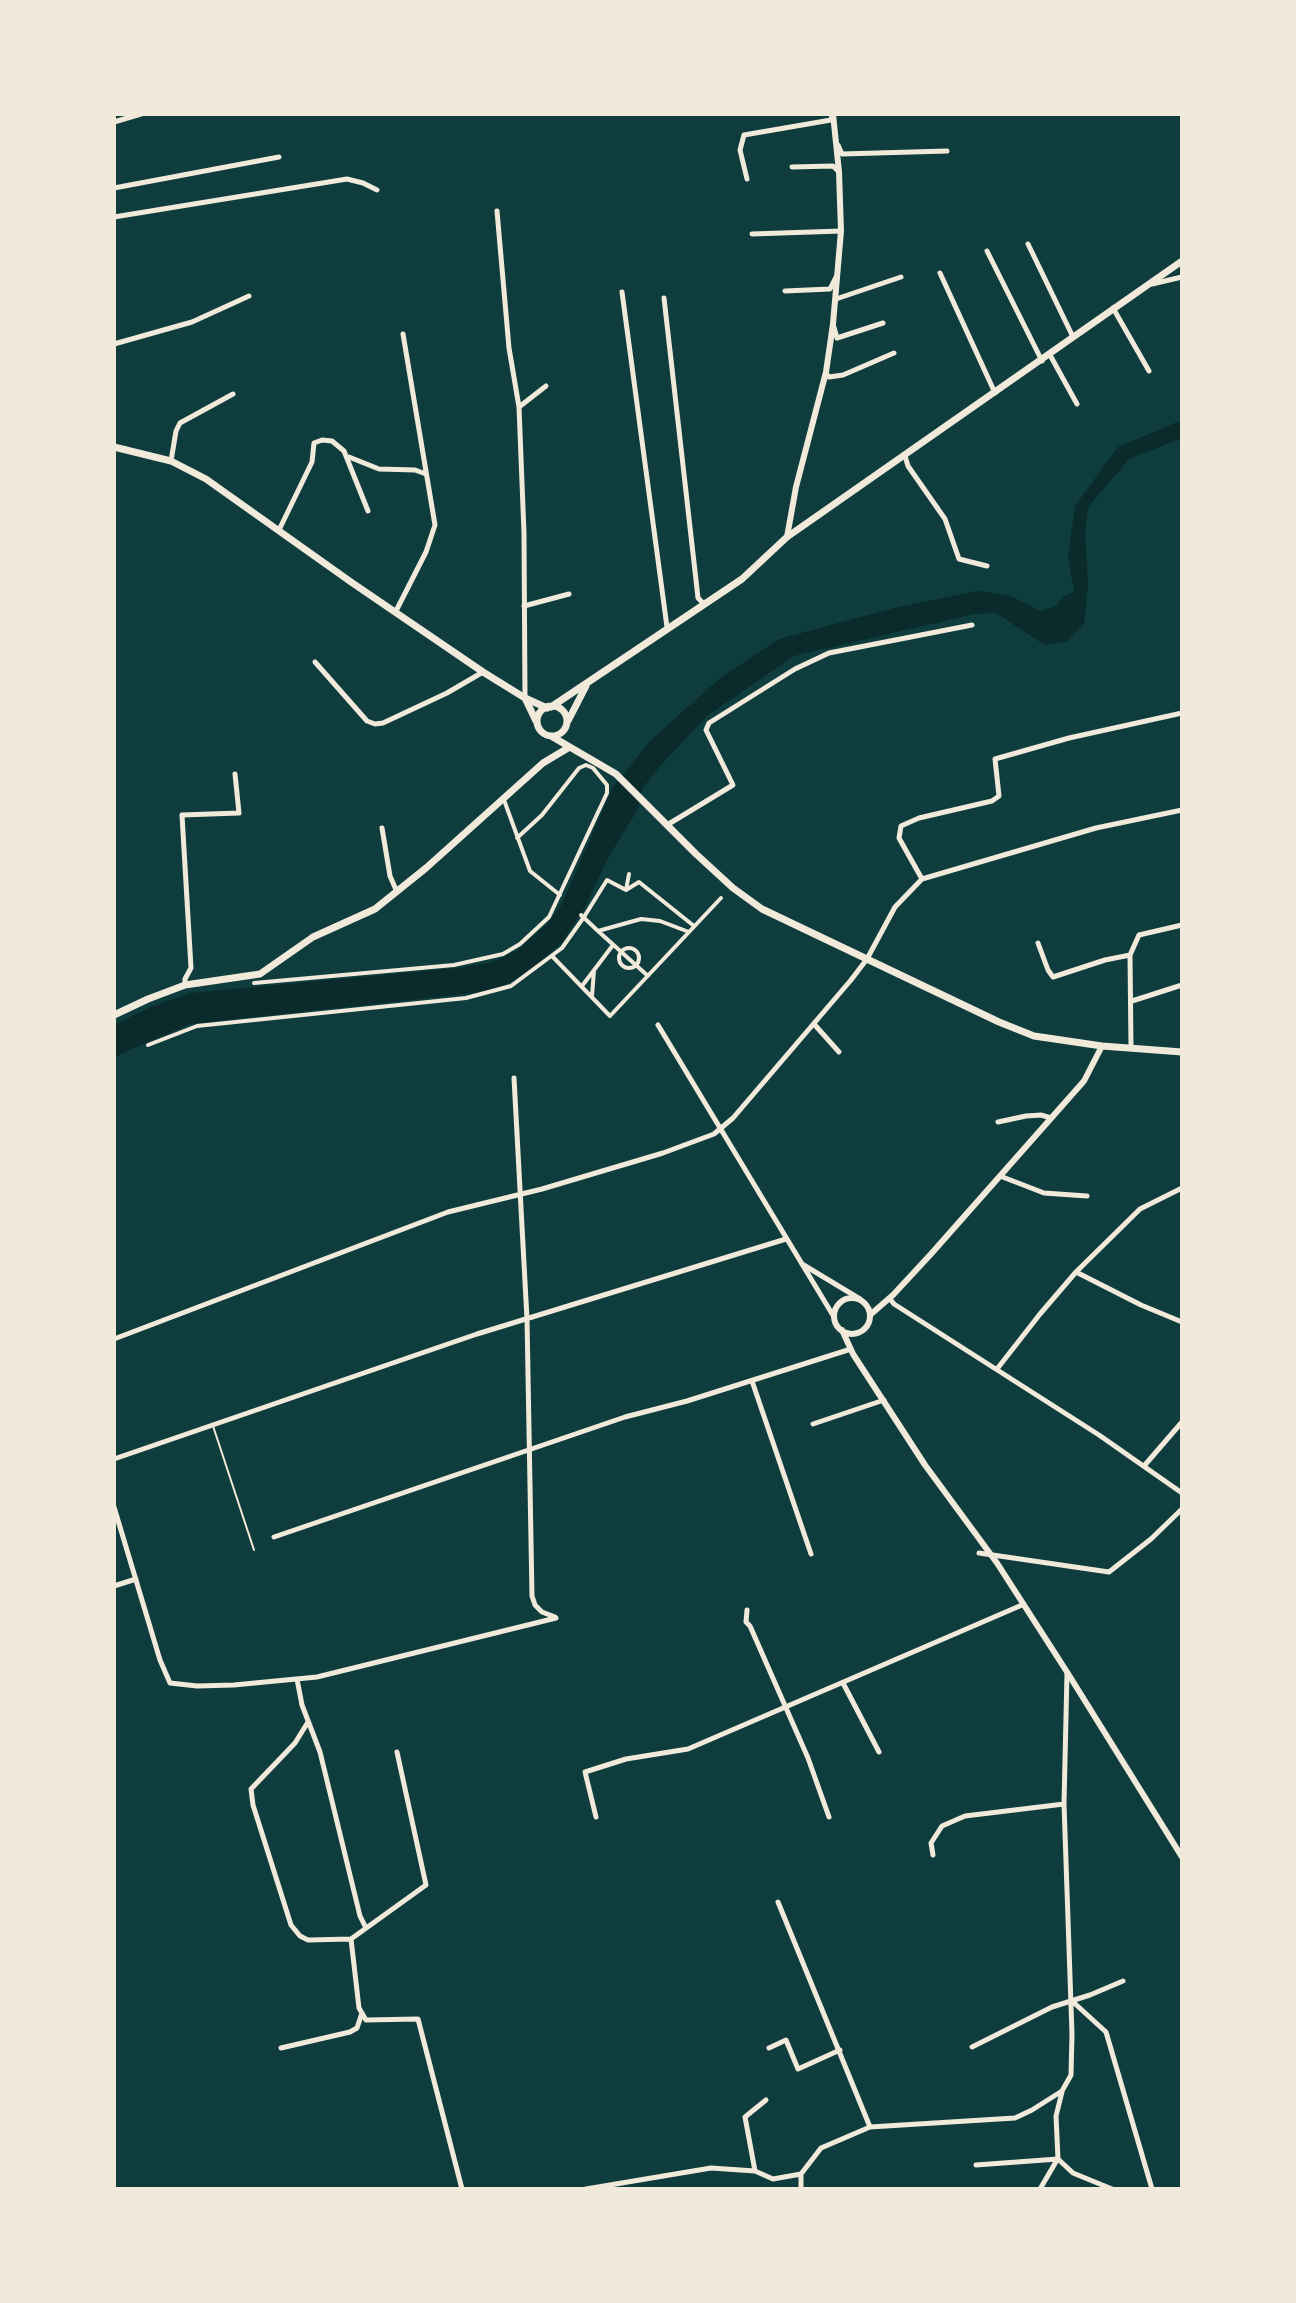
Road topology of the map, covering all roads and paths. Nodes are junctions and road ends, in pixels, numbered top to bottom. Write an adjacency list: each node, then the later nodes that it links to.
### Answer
1 (141, 114): 3 (street)
2 (833, 114): 4 (street); 9 (street)
3 (114, 122)
4 (834, 133): 5 (street); 8 (street)
5 (947, 151)
6 (279, 157): 10 (street)
7 (792, 167): 8 (street)
8 (839, 172): 14 (street)
9 (747, 179)
10 (114, 188)
11 (377, 190): 13 (street)
12 (497, 211): 44 (street)
13 (114, 217)
14 (841, 231): 15 (street); 19 (street)
15 (752, 234)
16 (1028, 244): 33 (street)
17 (987, 251): 37 (street)
18 (1182, 261): 23 (main road)
19 (838, 272): 24 (street); 28 (street)
20 (940, 273): 42 (street)
21 (901, 277): 28 (street)
22 (1182, 277): 23 (street)
23 (1149, 285): 29 (main road)
24 (785, 291)
25 (622, 292): 59 (street)
26 (249, 296): 34 (street)
27 (664, 298): 55 (street)
28 (836, 299): 31 (street)
29 (1113, 308): 33 (main road); 38 (street)
30 (883, 323): 31 (street)
31 (833, 324): 39 (street)
32 (403, 334): 49 (street)
33 (1073, 338): 36 (main road)
34 (114, 344)
35 (894, 353): 39 (street)
36 (1050, 355): 37 (main road); 43 (street)
37 (1042, 361): 42 (main road)
38 (1149, 371)
39 (826, 372): 52 (street)
40 (546, 386): 44 (street)
41 (233, 394): 48 (street)
42 (996, 394): 47 (main road)
43 (1077, 404)
44 (519, 407): 56 (street)
45 (114, 447): 48 (main road)
46 (347, 456): 49 (street); 50 (street); 51 (street)
47 (905, 456): 52 (main road); 53 (street)
48 (171, 461): 51 (main road)
49 (427, 475): 57 (street)
50 (368, 511)
51 (279, 530): 57 (main road)
52 (787, 537): 55 (main road)
53 (987, 566)
54 (569, 594): 56 (street)
55 (704, 604): 59 (main road)
56 (524, 606): 63 (street)
57 (396, 611): 61 (main road)
58 (972, 625): 73 (street)
59 (667, 627): 62 (main road)
60 (315, 662): 61 (street)
61 (483, 672): 63 (main road)
62 (587, 684): 64 (main road); 67 (main road)
63 (525, 698): 64 (main road); 66 (main road)
64 (549, 707): 66 (main road); 67 (main road)
65 (1182, 713): 77 (street)
66 (538, 724): 68 (main road)
67 (567, 724): 68 (main road); 69 (main road)
68 (551, 736): 69 (main road)
69 (568, 748): 71 (main road); 73 (main road)
70 (235, 774): 97 (street)
71 (503, 798): 75 (street); 79 (main road)
72 (1182, 810): 77 (street)
73 (667, 825): 92 (main road)
74 (382, 828): 79 (street)
75 (517, 838): 80 (street); 80 (street)
76 (629, 874): 78 (street)
77 (922, 879): 92 (street)
78 (626, 890): 82 (street); 84 (street)
79 (397, 893): 97 (main road)
80 (562, 896): 96 (street)
81 (721, 898): 84 (street)
82 (583, 916): 85 (street); 91 (street)
83 (1182, 925): 90 (street)
84 (694, 926): 86 (street)
85 (598, 931): 86 (street); 88 (street)
86 (689, 932): 95 (street)
87 (1038, 943): 90 (street)
88 (613, 945): 89 (street); 94 (street)
89 (621, 952): 93 (street); 93 (street); 93 (street)
90 (1130, 955): 101 (street)
91 (552, 956): 99 (street); 105 (street)
92 (867, 959): 103 (street); 106 (main road)
93 (636, 966): 95 (street)
94 (594, 970): 99 (street); 100 (street)
95 (648, 976): 100 (street)
96 (254, 983)
97 (185, 985): 102 (main road)
98 (1182, 985): 101 (street)
99 (582, 986): 100 (street)
100 (592, 996)
101 (1132, 1001): 107 (street)
102 (114, 1015)
103 (814, 1024): 108 (street); 113 (street)
104 (658, 1025): 113 (street)
105 (148, 1045)
106 (1102, 1046): 107 (main road); 111 (street)
107 (1131, 1047): 109 (main road)
108 (839, 1052)
109 (1182, 1052)
110 (514, 1078): 116 (street)
111 (1051, 1118): 112 (street); 114 (street)
112 (998, 1122)
113 (722, 1130): 116 (street); 118 (street)
114 (999, 1175): 117 (street); 122 (street)
115 (1182, 1188): 120 (street)
116 (519, 1194): 125 (street); 129 (street)
117 (1087, 1196)
118 (786, 1239): 119 (street); 125 (street)
119 (801, 1264): 121 (street); 124 (street)
120 (1076, 1272): 126 (street); 131 (street)
121 (860, 1299): 123 (street); 124 (street)
122 (890, 1299): 123 (street); 131 (street)
123 (870, 1315): 128 (street)
124 (834, 1317): 127 (street)
125 (527, 1319): 136 (street); 137 (street)
126 (1182, 1322)
127 (842, 1330): 128 (street); 130 (street)
128 (863, 1330): 130 (street)
129 (114, 1339)
130 (851, 1349): 132 (street); 133 (street)
131 (997, 1369): 139 (street)
132 (752, 1381): 137 (street); 146 (street)
133 (884, 1400): 135 (street); 147 (street)
134 (1182, 1422): 139 (street)
135 (813, 1424)
136 (213, 1426): 138 (street); 144 (lane)
137 (530, 1449): 143 (street); 153 (street)
138 (114, 1459)
139 (1144, 1466): 140 (street)
140 (1182, 1493)
141 (114, 1507): 148 (street)
142 (1182, 1509): 147 (street)
143 (274, 1537)
144 (254, 1550)
145 (979, 1553): 147 (street)
146 (811, 1554)
147 (989, 1555): 150 (street)
148 (136, 1579): 149 (street); 153 (street)
149 (114, 1586)
150 (1022, 1605): 152 (street); 154 (street)
151 (747, 1610): 155 (street)
152 (1067, 1672): 159 (street); 163 (street)
153 (297, 1679): 156 (street)
154 (843, 1683): 155 (street); 158 (street)
155 (785, 1709): 160 (street); 161 (street)
156 (308, 1722): 165 (street); 166 (street)
157 (397, 1752): 165 (street)
158 (879, 1752)
159 (1064, 1804): 162 (street); 168 (street)
160 (596, 1817)
161 (829, 1817)
162 (933, 1855)
163 (1182, 1857)
164 (778, 1902): 173 (street)
165 (366, 1928): 166 (street)
166 (351, 1939): 169 (street)
167 (1123, 1981): 168 (street)
168 (1071, 2001): 170 (street); 174 (street); 186 (street)
169 (362, 2012): 171 (street); 181 (street)
170 (972, 2047)
171 (281, 2048)
172 (769, 2048): 173 (street)
173 (840, 2050): 176 (street)
174 (1062, 2091): 176 (street); 177 (street)
175 (766, 2100): 179 (street)
176 (870, 2127): 180 (street)
177 (1058, 2159): 178 (street); 184 (street); 185 (street)
178 (976, 2165)
179 (755, 2171): 180 (street); 182 (street)
180 (801, 2174): 183 (street)
181 (462, 2189)
182 (586, 2189)
183 (801, 2189)
184 (1040, 2189)
185 (1112, 2189)
186 (1152, 2189)

